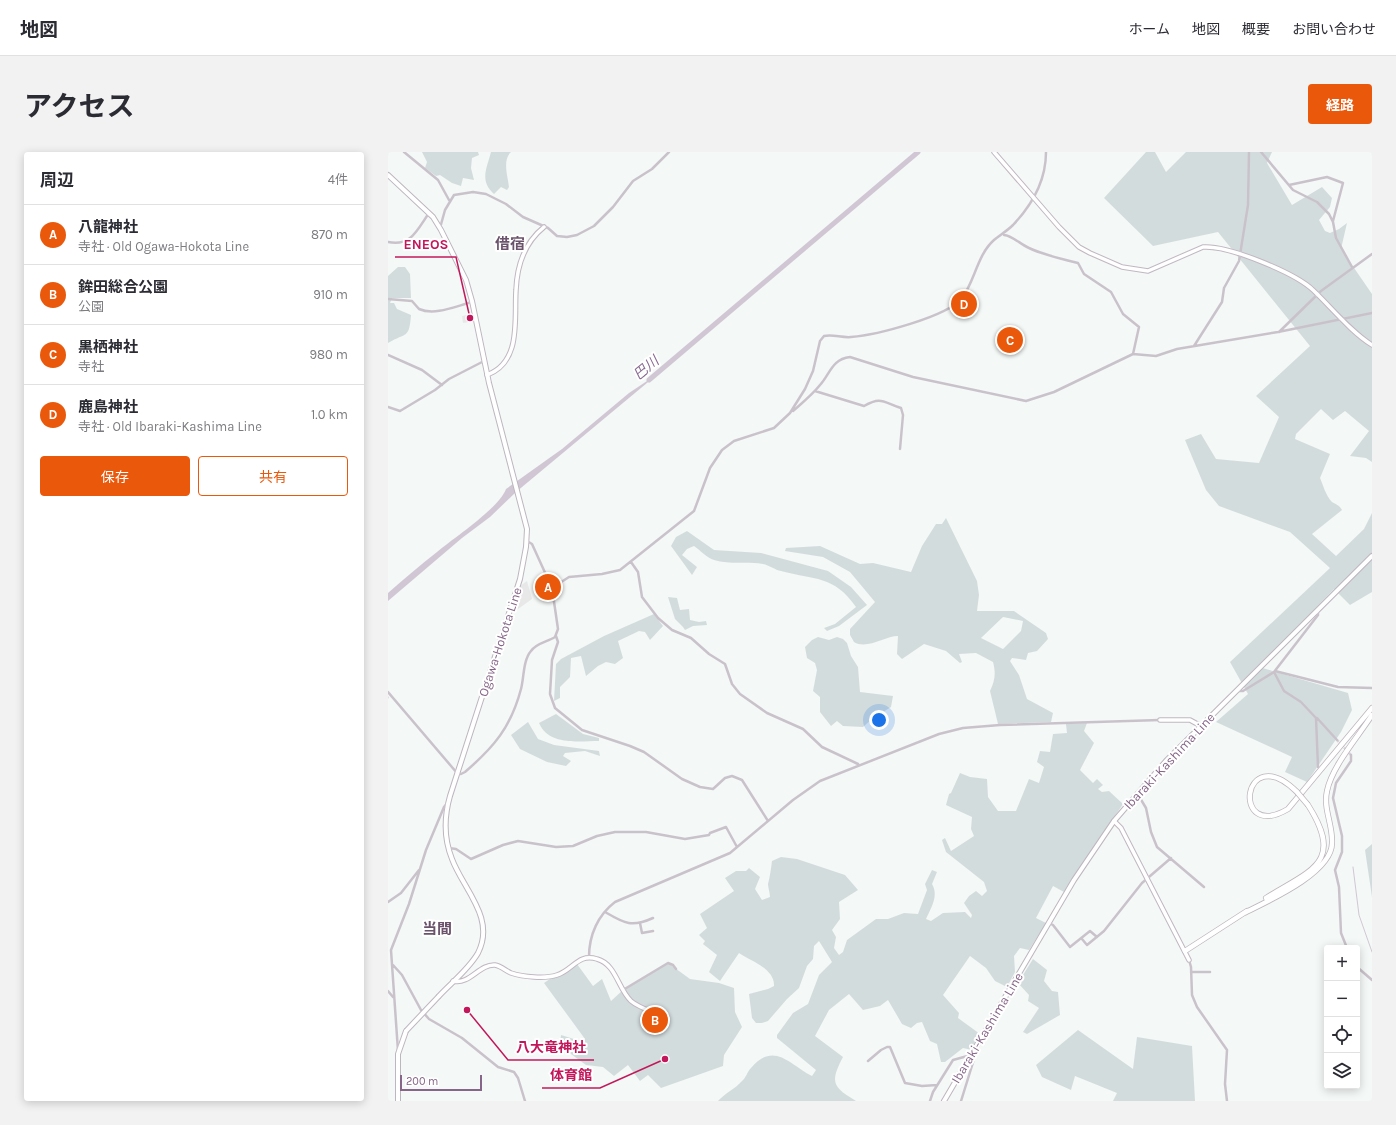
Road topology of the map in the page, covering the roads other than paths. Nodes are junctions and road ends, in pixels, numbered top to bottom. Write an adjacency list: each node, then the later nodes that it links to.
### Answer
1 (404, 152): 10 (street)
2 (669, 152): 13 (street)
3 (994, 152): 9 (street)
4 (1046, 152): 9 (street)
5 (1249, 152): 17 (street)
6 (1261, 152): 8 (street)
7 (388, 174): 11 (main road, Ogawa-Hokota Line)
8 (1289, 185): 12 (street); 12 (street)
9 (1032, 198): 15 (street); 17 (street)
10 (450, 201): 13 (street); 14 (street)
11 (430, 213): 14 (main road, Ogawa-Hokota Line); 16 (street)
12 (1333, 222): 19 (street)
13 (544, 227): 31 (street)
14 (440, 228): 22 (main road, Ogawa-Hokota Line)
15 (1003, 234): 28 (street); 35 (street)
16 (388, 242)
17 (1241, 254): 20 (street); 27 (street)
18 (1372, 254): 19 (street)
19 (1352, 267): 20 (street)
20 (1317, 295): 24 (street); 25 (street)
21 (388, 299): 22 (street)
22 (472, 302): 30 (main road, Ogawa-Hokota Line)
23 (1372, 313): 24 (street)
24 (1343, 318): 25 (street); 26 (street)
25 (1278, 332): 27 (street)
26 (1372, 345)
27 (1194, 346): 28 (street)
28 (1133, 354): 33 (street)
29 (388, 355): 32 (street)
30 (484, 361): 31 (main road, Ogawa-Hokota Line); 32 (street)
31 (487, 375): 37 (main road, Ogawa-Hokota Line)
32 (442, 384): 34 (street)
33 (815, 391): 35 (street); 36 (street)
34 (388, 407)
35 (790, 413): 39 (street)
36 (900, 449)
37 (527, 541): 40 (street); 56 (main road, Ogawa-Hokota Line)
38 (1372, 556): 41 (main road, Ibaraki-Kashima Line)
39 (631, 562): 40 (street); 54 (street)
40 (552, 588): 42 (street)
41 (1318, 611): 43 (street); 45 (main road, Ibaraki-Kashima Line)
42 (556, 636): 56 (street); 59 (street)
43 (1274, 671): 44 (street); 45 (street); 49 (street)
44 (1372, 688)
45 (1237, 691): 51 (main road, Ibaraki-Kashima Line)
46 (388, 692): 56 (street)
47 (1372, 708): 69 (highway, bridge)
48 (1372, 715): 69 (highway)
49 (1316, 718): 52 (street); 55 (street)
50 (1160, 720): 51 (street); 54 (street)
51 (1201, 726): 57 (main road, Ibaraki-Kashima Line)
52 (1337, 740)
53 (1351, 755): 76 (street)
54 (858, 765): 59 (street)
55 (1318, 767)
56 (457, 773): 58 (main road, Ogawa-Hokota Line)
57 (1137, 793): 60 (main road, Ibaraki-Kashima Line); 63 (street)
58 (448, 802): 62 (main road, Ogawa-Hokota Line); 64 (street)
59 (768, 820): 61 (street)
60 (1114, 821): 65 (street); 71 (main road, Ibaraki-Kashima Line)
61 (737, 847): 62 (street); 68 (street)
62 (449, 848): 86 (main road, Ogawa-Hokota Line)
63 (1170, 858): 65 (street); 66 (street)
64 (420, 870): 67 (street); 80 (street)
65 (1147, 879): 74 (street); 77 (street)
66 (1204, 887)
67 (388, 902)
68 (605, 912): 72 (street); 78 (street)
69 (1244, 913): 77 (highway)
70 (652, 918): 72 (street)
71 (1049, 922): 75 (street); 92 (main road, Ibaraki-Kashima Line)
72 (640, 923): 73 (street)
73 (653, 931)
74 (1097, 937): 75 (street); 75 (street)
75 (1082, 939)
76 (1346, 945)
77 (1185, 951): 79 (street)
78 (589, 957): 86 (street); 87 (street)
79 (1189, 960): 83 (street)
80 (393, 965): 89 (street); 97 (street)
81 (676, 969): 87 (street)
82 (1360, 970): 85 (street)
83 (1191, 972): 84 (street); 100 (street)
84 (1210, 972)
85 (1372, 980)
86 (453, 981): 91 (main road, Ogawa-Hokota Line, bridge)
87 (624, 990): 90 (street)
88 (388, 991): 89 (street)
89 (394, 997): 91 (street)
90 (664, 1017)
91 (398, 1051): 96 (main road, Ogawa-Hokota Line)
92 (972, 1054): 94 (street); 95 (main road, Ibaraki-Kashima Line); 99 (street)
93 (868, 1061): 94 (street)
94 (937, 1085): 98 (street)
95 (944, 1099)
96 (398, 1101)
97 (525, 1101)
98 (930, 1101)
99 (961, 1101)
100 (1227, 1101)

